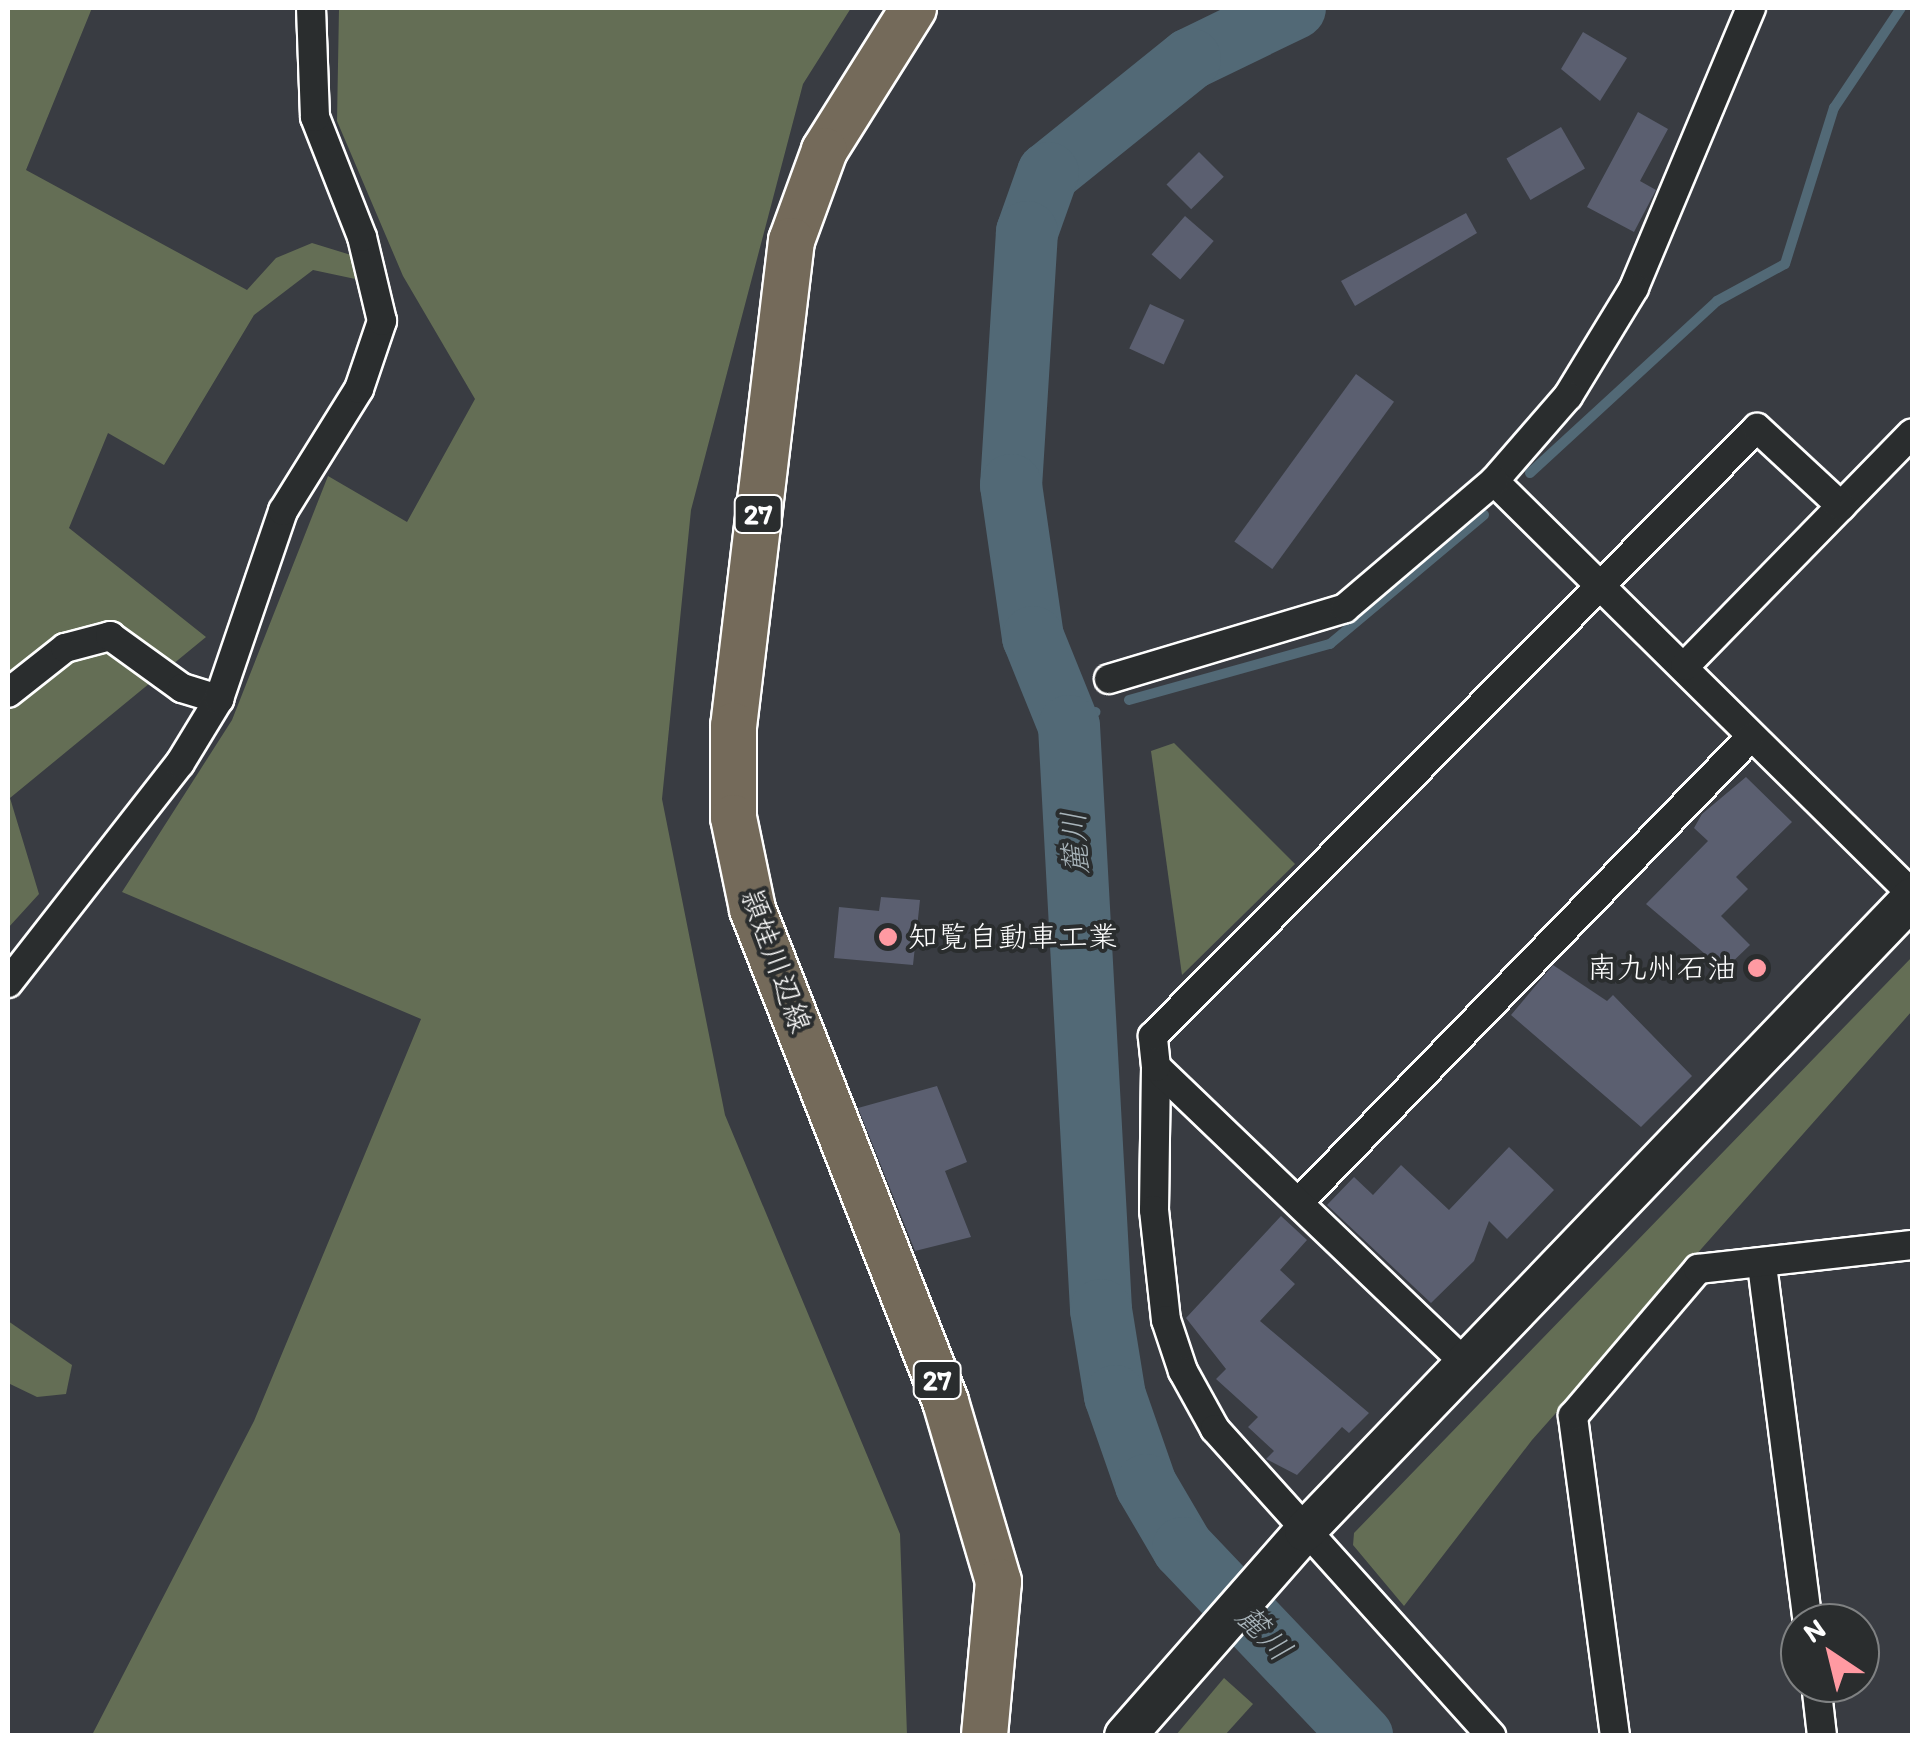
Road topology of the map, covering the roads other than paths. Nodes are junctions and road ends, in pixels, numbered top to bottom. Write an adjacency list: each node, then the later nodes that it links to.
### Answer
1 (311, 8): 11 (street)
2 (913, 8): 23 (main road, 頴娃川辺線 / 27)
3 (1750, 8): 5 (street)
4 (1912, 433): 6 (street)
5 (1494, 481): 7 (street); 9 (street)
6 (1841, 506): 7 (street); 8 (street)
7 (1597, 589): 8 (street); 15 (street)
8 (1685, 666): 12 (street)
9 (1108, 679)
10 (8, 692): 11 (street)
11 (218, 699): 14 (street)
12 (1749, 739): 13 (street); 16 (street)
13 (1912, 896): 19 (street)
14 (8, 982)
15 (1156, 1067): 16 (street); 20 (street)
16 (1299, 1202): 19 (street)
17 (1912, 1245): 18 (street)
18 (1762, 1265): 21 (street); 26 (street)
19 (1466, 1364): 20 (street)
20 (1298, 1539): 24 (street); 25 (street)
21 (1805, 1603)
22 (1818, 1703): 27 (street)
23 (984, 1736)
24 (1124, 1736)
25 (1490, 1736)
26 (1615, 1736)
27 (1822, 1736)

